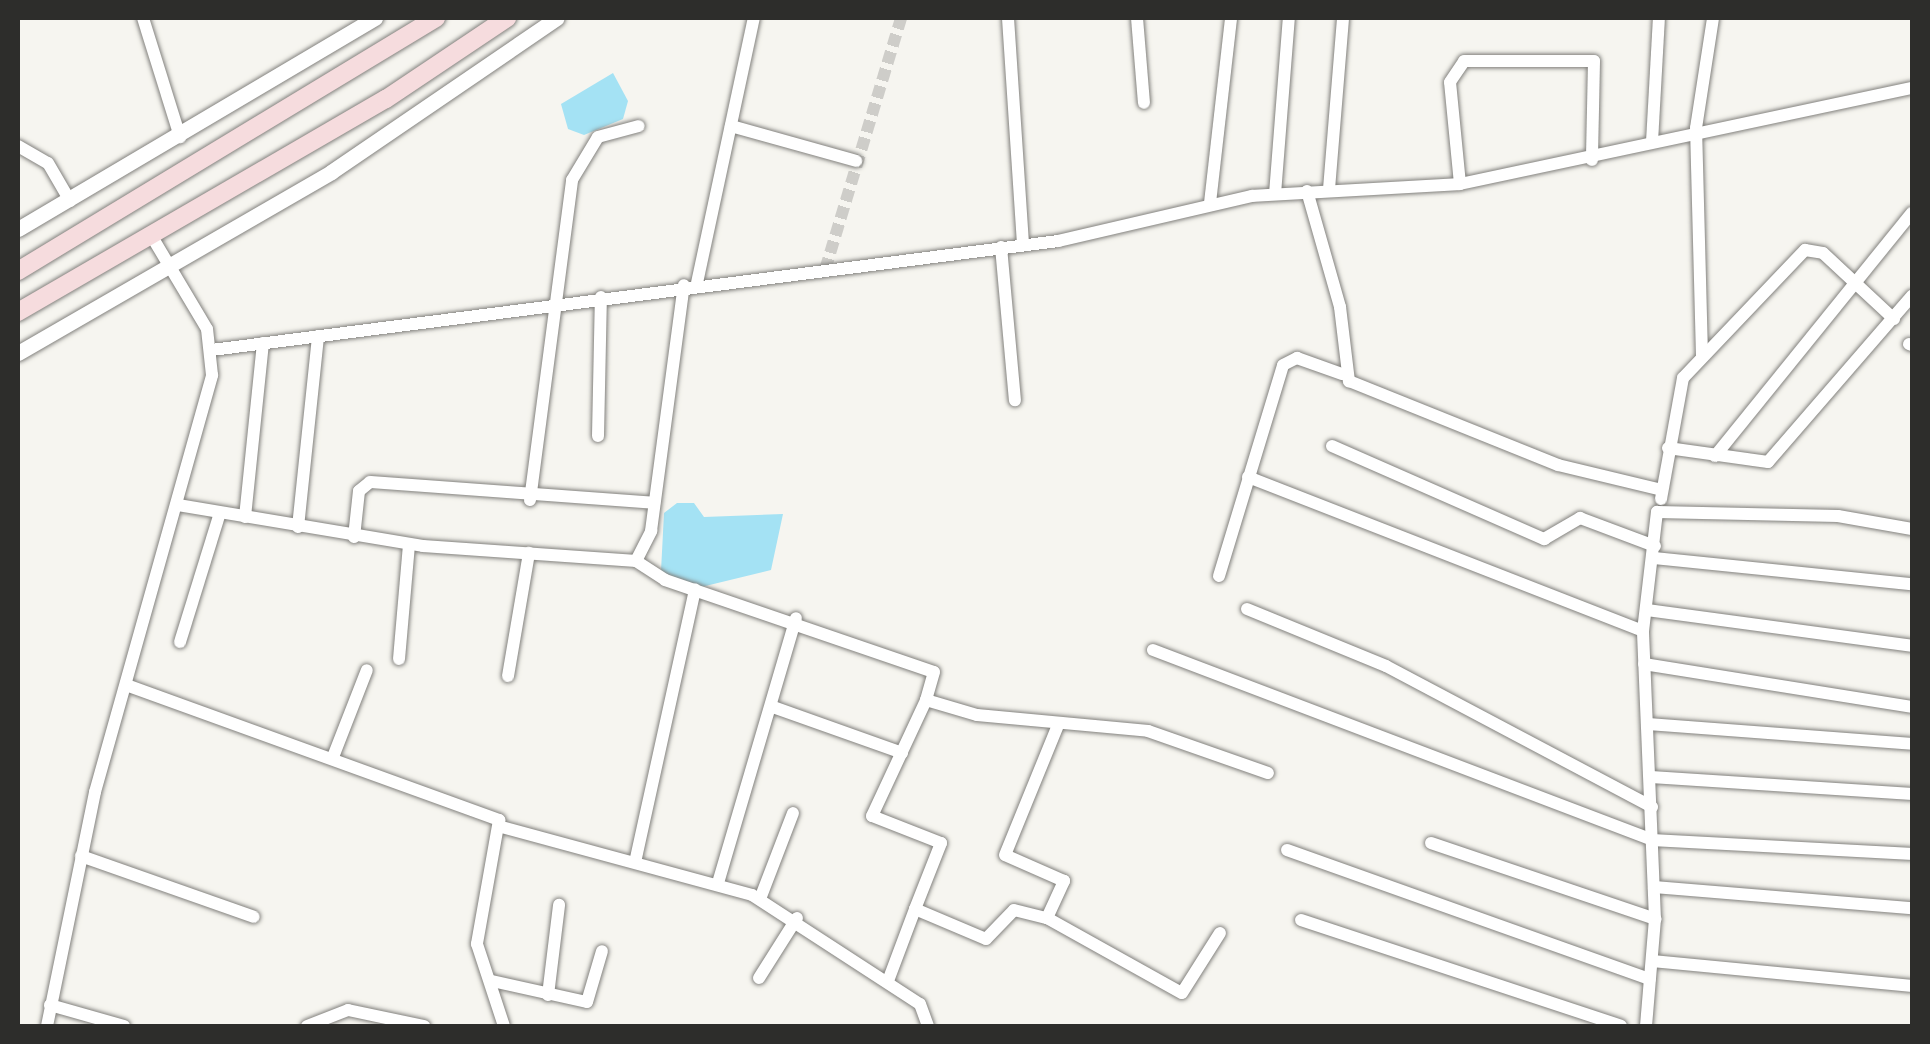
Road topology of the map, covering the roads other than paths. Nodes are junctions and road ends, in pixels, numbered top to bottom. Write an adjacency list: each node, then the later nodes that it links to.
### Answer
1 (143, 18): 19 (street)
2 (375, 18): 19 (street)
3 (436, 18): 36 (main road)
4 (507, 18): 32 (main road)
5 (557, 18): 35 (street)
6 (754, 18): 17 (street)
7 (1008, 18): 33 (street)
8 (1138, 18): 15 (street)
9 (1231, 18): 29 (street)
10 (1289, 18): 27 (street)
11 (1343, 18): 25 (street)
12 (1659, 18): 20 (street)
13 (1712, 18): 18 (street)
14 (1912, 88): 18 (street)
15 (1144, 102)
16 (639, 126): 41 (street)
17 (731, 126): 23 (street); 38 (street)
18 (1696, 128): 20 (street); 48 (street)
19 (180, 137): 28 (street)
20 (1652, 142): 22 (street)
21 (18, 146): 28 (street)
22 (1592, 160): 24 (street); 24 (street)
23 (856, 161)
24 (1460, 184): 25 (street)
25 (1329, 190): 26 (street)
26 (1307, 191): 27 (street); 49 (street)
27 (1275, 194): 29 (street)
28 (70, 201): 31 (street)
29 (1210, 203): 33 (street)
30 (1912, 214): 37 (street)
31 (18, 229)
32 (151, 235): 35 (street); 42 (main road)
33 (1023, 245): 34 (street)
34 (1000, 247): 38 (street); 50 (street)
35 (168, 265): 46 (street); 47 (street)
36 (18, 271)
37 (1855, 282): 43 (street); 48 (street); 54 (street)
38 (691, 284): 40 (street); 58 (street)
39 (1912, 296): 43 (street)
40 (601, 297): 41 (street); 51 (street)
41 (555, 304): 44 (street); 57 (street)
42 (18, 312)
43 (1894, 319): 54 (street)
44 (318, 336): 45 (street); 63 (street)
45 (264, 343): 46 (street); 62 (street)
46 (212, 350): 59 (street)
47 (18, 352)
48 (1702, 356): 53 (street)
49 (1342, 374): 55 (street); 56 (street)
50 (1015, 400)
51 (598, 436)
52 (1332, 446): 67 (street)
53 (1668, 448): 54 (street); 56 (street)
54 (1715, 456)
55 (1248, 477): 70 (street); 76 (street)
56 (1662, 490): 60 (street)
57 (530, 500): 58 (street); 65 (street)
58 (654, 503): 69 (street)
59 (178, 505): 61 (street); 84 (street)
60 (1660, 509): 64 (street); 67 (street)
61 (220, 513): 62 (street); 77 (street)
62 (245, 518): 63 (street)
63 (298, 528): 65 (street)
64 (1912, 530)
65 (354, 536): 66 (street)
66 (409, 544): 68 (street); 80 (street)
67 (1654, 552): 71 (street); 74 (street)
68 (529, 553): 69 (street); 83 (street)
69 (636, 561): 72 (street)
70 (1218, 576)
71 (1912, 584)
72 (695, 588): 75 (street); 104 (street)
73 (1247, 609): 96 (street)
74 (1646, 610): 76 (street); 78 (street)
75 (796, 618): 85 (street); 86 (street)
76 (1643, 630): 81 (street)
77 (180, 642)
78 (1912, 646)
79 (1154, 650): 99 (street)
80 (399, 659)
81 (1644, 664): 87 (street); 88 (street)
82 (367, 670): 92 (street)
83 (508, 676)
84 (129, 686): 92 (street); 103 (street)
85 (926, 700): 89 (street); 91 (street)
86 (773, 707): 91 (street); 105 (street)
87 (1912, 707)
88 (1648, 724): 90 (street); 94 (street)
89 (1058, 725): 93 (street); 113 (street)
90 (1912, 744)
91 (902, 753): 110 (street)
92 (332, 757): 98 (street)
93 (1268, 774)
94 (1651, 777): 95 (street); 96 (street)
95 (1912, 794)
96 (1652, 807): 99 (street)
97 (793, 813): 107 (street)
98 (502, 827): 104 (street); 121 (street)
99 (1653, 840): 102 (street); 106 (street)
100 (1431, 843): 114 (street)
101 (1288, 850): 120 (street)
102 (1912, 854)
103 (81, 856): 111 (street); 125 (street)
104 (636, 858): 105 (street)
105 (718, 883): 107 (street)
106 (1654, 887): 109 (street); 114 (street)
107 (760, 899): 112 (street)
108 (558, 904): 124 (street)
109 (1912, 908)
110 (915, 909): 113 (street); 122 (street)
111 (254, 917)
112 (797, 918): 119 (street); 122 (street)
113 (1047, 918): 116 (street)
114 (1654, 919): 118 (street)
115 (1300, 920): 132 (street)
116 (1220, 934)
117 (602, 951): 124 (street)
118 (1653, 961): 120 (street); 123 (street)
119 (759, 978)
120 (1650, 978): 133 (street)
121 (492, 980): 124 (street); 130 (street)
122 (888, 981): 131 (street)
123 (1912, 986)
124 (548, 995)
125 (50, 1005): 126 (street); 127 (street)
126 (46, 1026)
127 (124, 1026)
128 (307, 1026): 129 (street)
129 (424, 1026)
130 (504, 1026)
131 (928, 1026)
132 (1621, 1026)
133 (1646, 1026)

